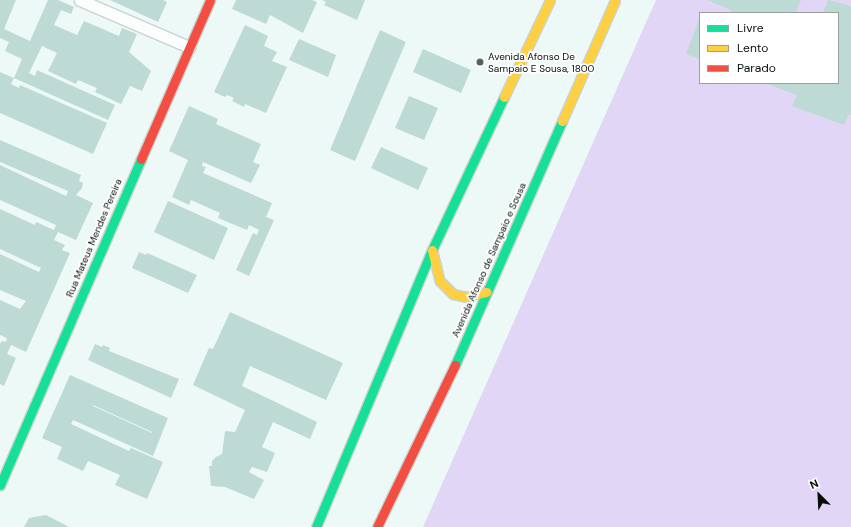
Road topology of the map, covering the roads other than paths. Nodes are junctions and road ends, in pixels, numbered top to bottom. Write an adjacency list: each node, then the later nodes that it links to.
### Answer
1 (80, 0): 5 (lane)
2 (210, 0): 5 (main road, Rua Mateus Mendes Pereira)
3 (550, 0): 6 (main road)
4 (615, 0): 7 (main road, Avenida Afonso de Sampaio e Sousa)
5 (188, 48): 8 (main road, Rua Mateus Mendes Pereira)
6 (432, 250): 7 (main road); 9 (main road)
7 (486, 292): 10 (main road, Avenida Afonso de Sampaio e Sousa)
8 (0, 485)
9 (316, 527)
10 (377, 527)

